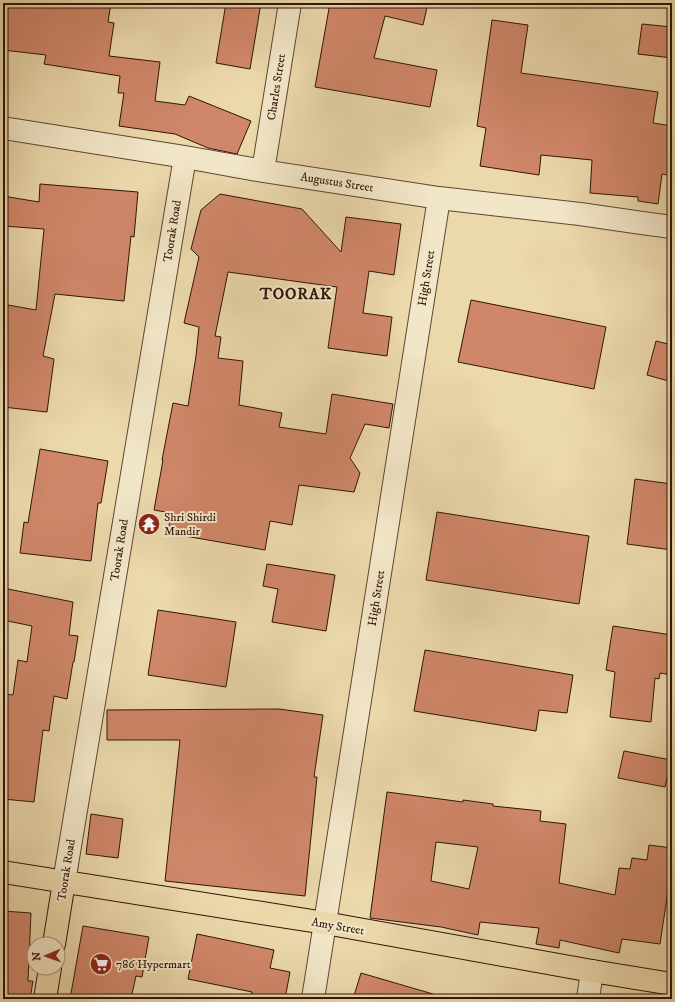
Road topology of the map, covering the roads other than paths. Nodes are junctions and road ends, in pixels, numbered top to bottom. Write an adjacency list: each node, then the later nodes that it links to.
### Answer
1 (290, 3): 4 (street, Charles Street)
2 (3, 128): 3 (street, Augustus Street)
3 (184, 157): 4 (street, Augustus Street); 8 (street, Toorak Road)
4 (263, 171): 5 (street, Augustus Street)
5 (439, 198): 6 (street, Augustus Street); 9 (street, High Street)
6 (672, 227)
7 (3, 872): 8 (main road, Amy Street)
8 (64, 882): 9 (main road, Amy Street); 10 (main road, Toorak Road)
9 (325, 923): 11 (main road, Amy Street); 15 (street, High Street)
10 (55, 936)
11 (592, 971): 13 (main road, Amy Street); 16 (street)
12 (49, 976): 14 (main road)
13 (672, 984)
14 (46, 999)
15 (313, 999)
16 (588, 999)

